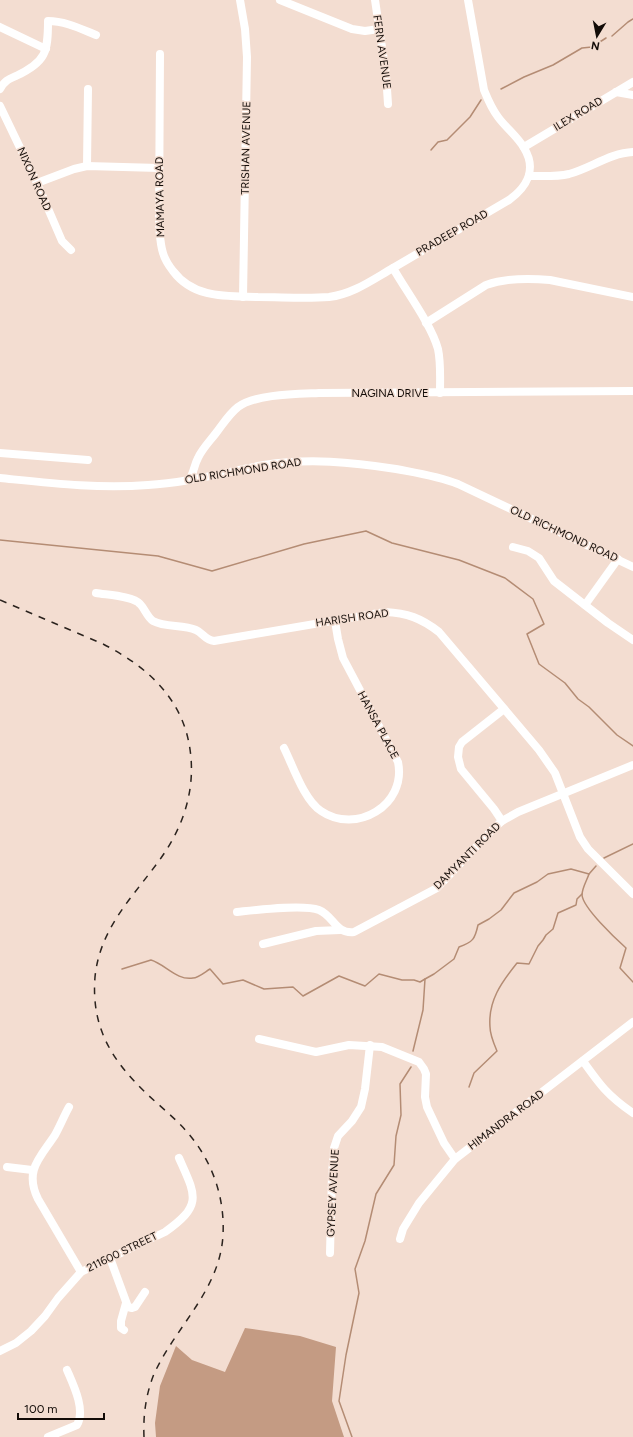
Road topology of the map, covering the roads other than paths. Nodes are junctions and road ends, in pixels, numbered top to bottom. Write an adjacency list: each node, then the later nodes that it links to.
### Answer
1 (240, 0): 25 (street, TRISHAN AVENUE)
2 (280, 0): 6 (street)
3 (375, 0): 6 (street, FERN AVENUE)
4 (468, 0): 17 (street)
5 (0, 27): 8 (street)
6 (379, 29): 15 (street, FERN AVENUE)
7 (96, 36): 8 (street)
8 (46, 49): 11 (street)
9 (160, 54): 20 (street, MAMAYA ROAD)
10 (633, 82): 13 (street, ILEX ROAD)
11 (0, 89)
12 (88, 89): 19 (street)
13 (616, 92): 14 (street); 17 (street, ILEX ROAD)
14 (633, 95)
15 (388, 104)
16 (0, 106): 22 (street, NIXON ROAD)
17 (524, 147): 21 (street)
18 (633, 152): 21 (street)
19 (87, 166): 20 (street); 22 (street)
20 (159, 168): 25 (street, MAMAYA ROAD)
21 (529, 176): 24 (street, PRADEEP ROAD)
22 (37, 183): 23 (street, NIXON ROAD)
23 (71, 250)
24 (392, 268): 25 (street, MAMAYA ROAD); 27 (street)
25 (242, 297)
26 (633, 297): 27 (street)
27 (426, 323): 29 (street)
28 (633, 391): 29 (street, NAGINA DRIVE)
29 (440, 392): 33 (street, NAGINA DRIVE)
30 (0, 453): 31 (street)
31 (88, 460)
32 (0, 478): 33 (street, OLD RICHMOND ROAD)
33 (189, 480): 35 (street, OLD RICHMOND ROAD)
34 (512, 547): 38 (street)
35 (618, 559): 36 (street, OLD RICHMOND ROAD); 38 (street)
36 (633, 567)
37 (96, 593): 39 (street, HARISH ROAD)
38 (585, 605): 40 (street)
39 (335, 620): 41 (street, HARISH ROAD); 42 (street, HANSA PLACE)
40 (633, 640)
41 (504, 709): 44 (street, HARISH ROAD); 45 (street)
42 (284, 748)
43 (633, 765): 44 (street, DAMYANTI ROAD)
44 (563, 793): 45 (street, DAMYANTI ROAD); 46 (street)
45 (502, 821): 48 (street, DAMYANTI ROAD)
46 (633, 894)
47 (238, 912): 48 (street)
48 (340, 930): 49 (street, DAMYANTI ROAD)
49 (263, 944)
50 (633, 1022): 53 (street, HIMANDRA ROAD)
51 (259, 1039): 52 (street)
52 (370, 1045): 57 (street); 61 (street, GYPSEY AVENUE)
53 (583, 1061): 55 (street); 57 (street, HIMANDRA ROAD)
54 (68, 1107): 59 (street)
55 (633, 1113)
56 (179, 1158): 62 (street, 211600 STREET)
57 (455, 1159): 60 (street, HIMANDRA ROAD)
58 (7, 1167): 59 (street)
59 (32, 1170): 63 (street)
60 (400, 1239)
61 (330, 1253)
62 (110, 1258): 63 (street, 211600 STREET); 65 (street)
63 (81, 1272): 67 (street, 211600 STREET)
64 (145, 1292): 65 (street)
65 (126, 1303): 66 (street)
66 (124, 1330)
67 (0, 1351)
68 (67, 1370): 69 (street)
69 (48, 1437)

